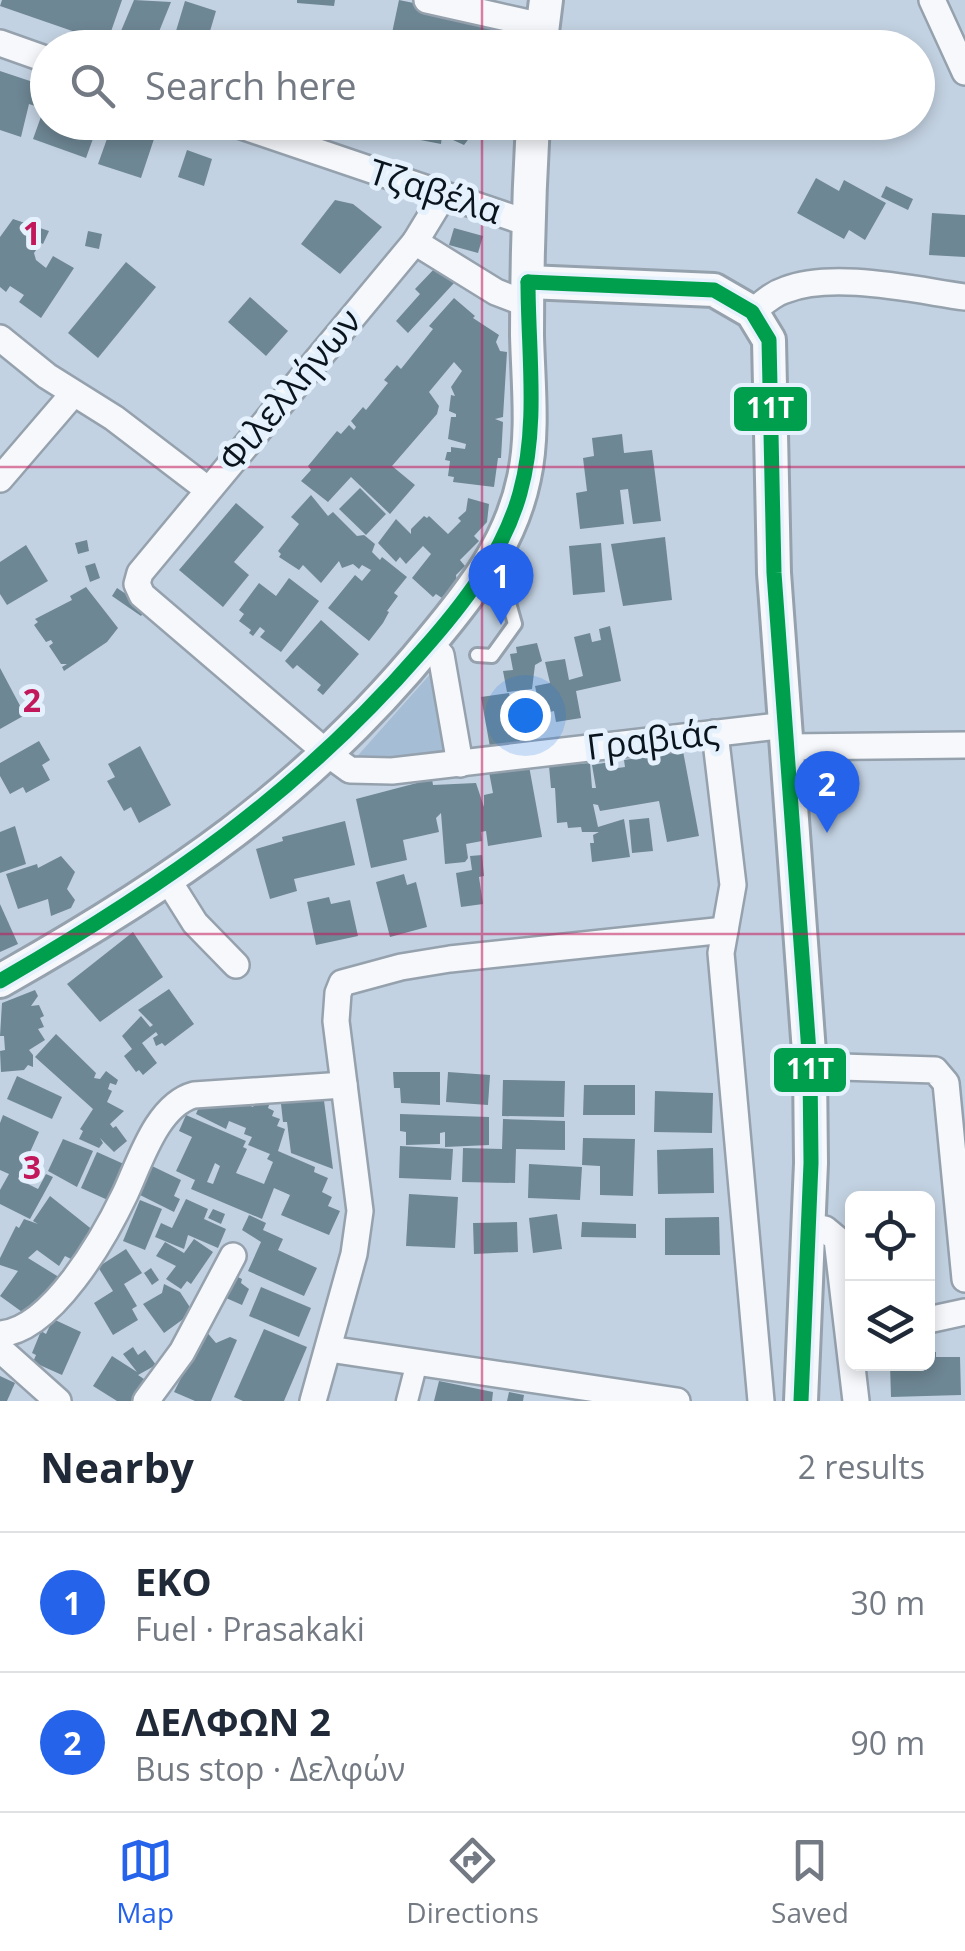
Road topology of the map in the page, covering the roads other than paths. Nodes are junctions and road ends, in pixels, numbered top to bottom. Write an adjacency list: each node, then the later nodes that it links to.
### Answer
1 (427, 0): 3 (street)
2 (932, 0): 6 (street)
3 (543, 25)
4 (0, 43): 5 (street)
5 (30, 54)
6 (965, 72)
7 (282, 140): 9 (street, Τζαβέλα)
8 (532, 140): 10 (street)
9 (443, 196): 10 (street, Τζαβέλα); 11 (street, Φιλελλήνων)
10 (528, 223): 12 (street)
11 (415, 242): 12 (street); 18 (street, Φιλελλήνων)
12 (527, 293): 14 (street); 20 (street)
13 (965, 297): 14 (street)
14 (752, 312): 23 (street)
15 (0, 338): 16 (street)
16 (74, 394): 17 (street); 18 (street)
17 (0, 479)
18 (207, 489): 25 (street, Φιλελλήνων)
19 (500, 571): 21 (lane)
20 (429, 644): 25 (street); 26 (street)
21 (477, 656)
22 (715, 733): 23 (street, Γραβιάς); 26 (street, Γραβιάς); 28 (street)
23 (787, 736): 24 (street, Γραβιάς); 31 (street)
24 (965, 745)
25 (328, 754): 26 (street, Γραβιάς); 27 (street)
26 (460, 764)
27 (168, 880): 29 (street); 30 (street)
28 (725, 930): 32 (street); 48 (street)
29 (236, 965)
30 (0, 982)
31 (810, 1066): 33 (street); 35 (street)
32 (344, 1085): 39 (street); 40 (street)
33 (808, 1226): 36 (street); 49 (street)
34 (232, 1256): 44 (street)
35 (965, 1279)
36 (845, 1292)
37 (965, 1312): 38 (street)
38 (935, 1318)
39 (1, 1343): 43 (street)
40 (329, 1349): 41 (street); 45 (street)
41 (417, 1362): 46 (street); 47 (street)
42 (854, 1371): 50 (street)
43 (58, 1401)
44 (146, 1401)
45 (313, 1401)
46 (407, 1401)
47 (677, 1401)
48 (761, 1401)
49 (801, 1401)
50 (856, 1401)

